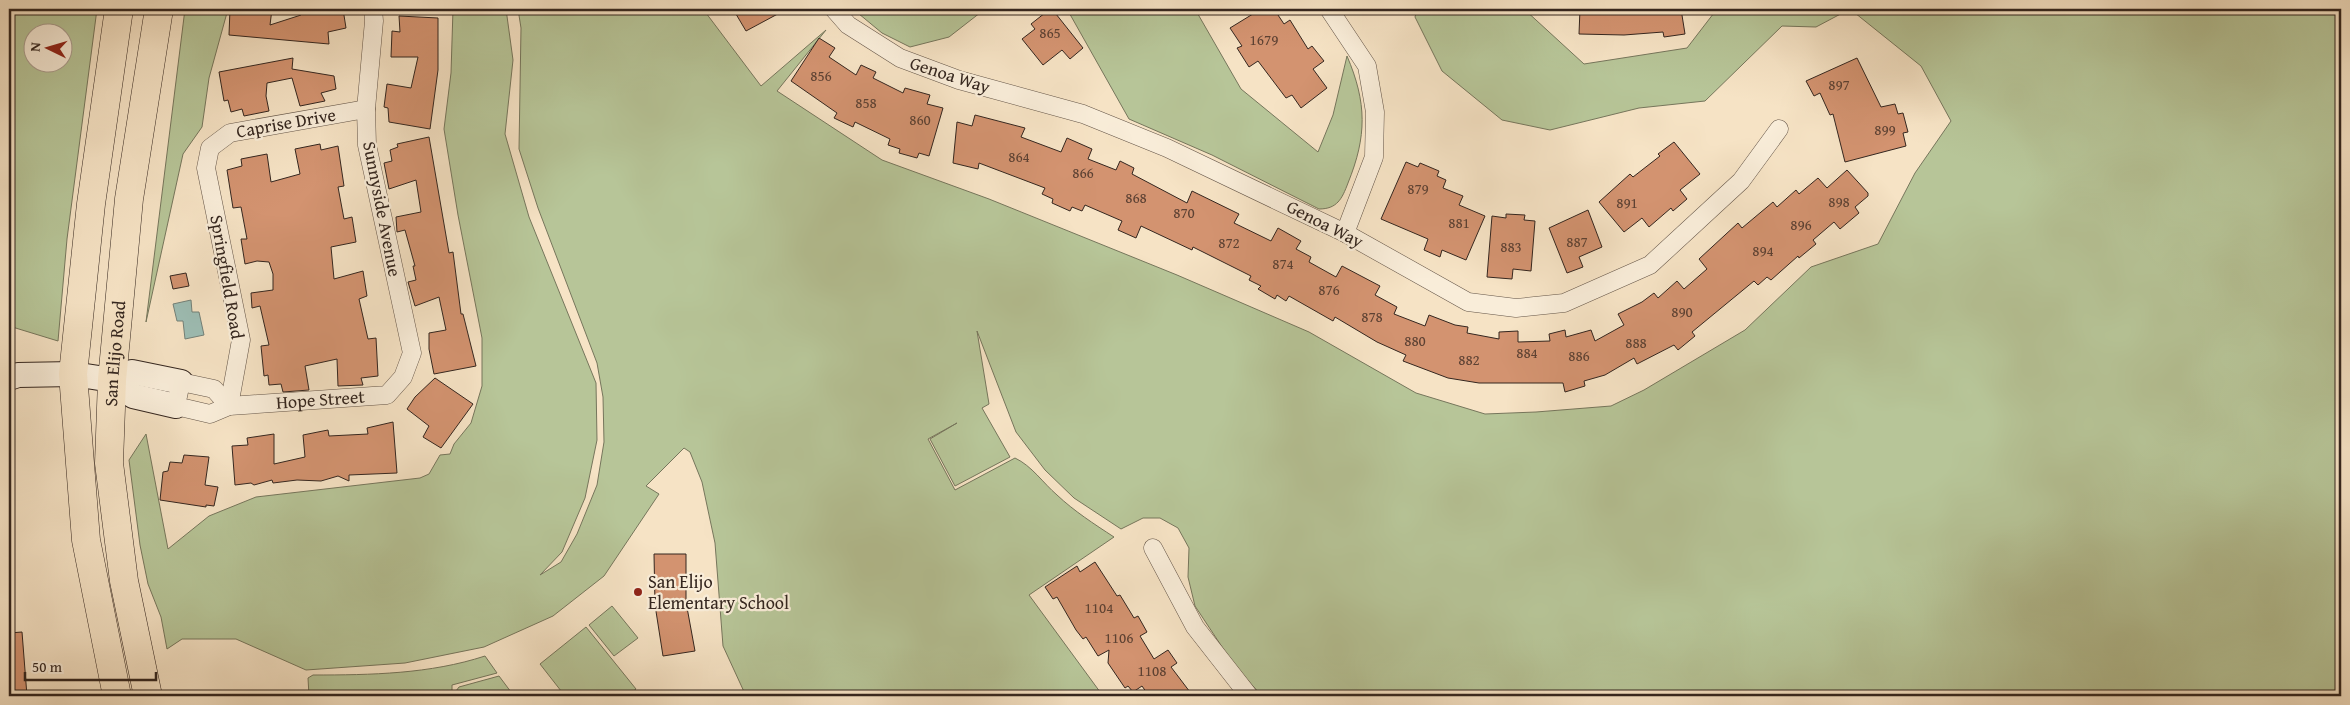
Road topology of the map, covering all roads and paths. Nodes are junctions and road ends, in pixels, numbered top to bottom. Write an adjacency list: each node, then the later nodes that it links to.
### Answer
1 (119, 9): 10 (main road, San Elijo Road)
2 (159, 9): 13 (main road, San Elijo Road)
3 (373, 9): 6 (street, Sunnyside Avenue)
4 (834, 9): 9 (street, Genoa Way)
5 (1329, 9): 9 (street)
6 (366, 109): 8 (street, Caprise Drive); 11 (street, Sunnyside Avenue)
7 (1779, 129): 9 (street, Genoa Way)
8 (210, 148): 16 (street, Springfield Road)
9 (1345, 232)
10 (73, 374): 12 (street); 13 (street); 18 (main road, San Elijo Road)
11 (404, 377): 16 (street, Hope Street)
12 (9, 378)
13 (112, 380): 14 (street); 15 (street, Hope Street); 19 (main road, San Elijo Road)
14 (181, 382): 15 (street); 16 (street)
15 (176, 406): 16 (street, Hope Street)
16 (229, 406)
17 (1153, 548): 20 (street)
18 (117, 696)
19 (148, 696)
20 (1249, 696)

